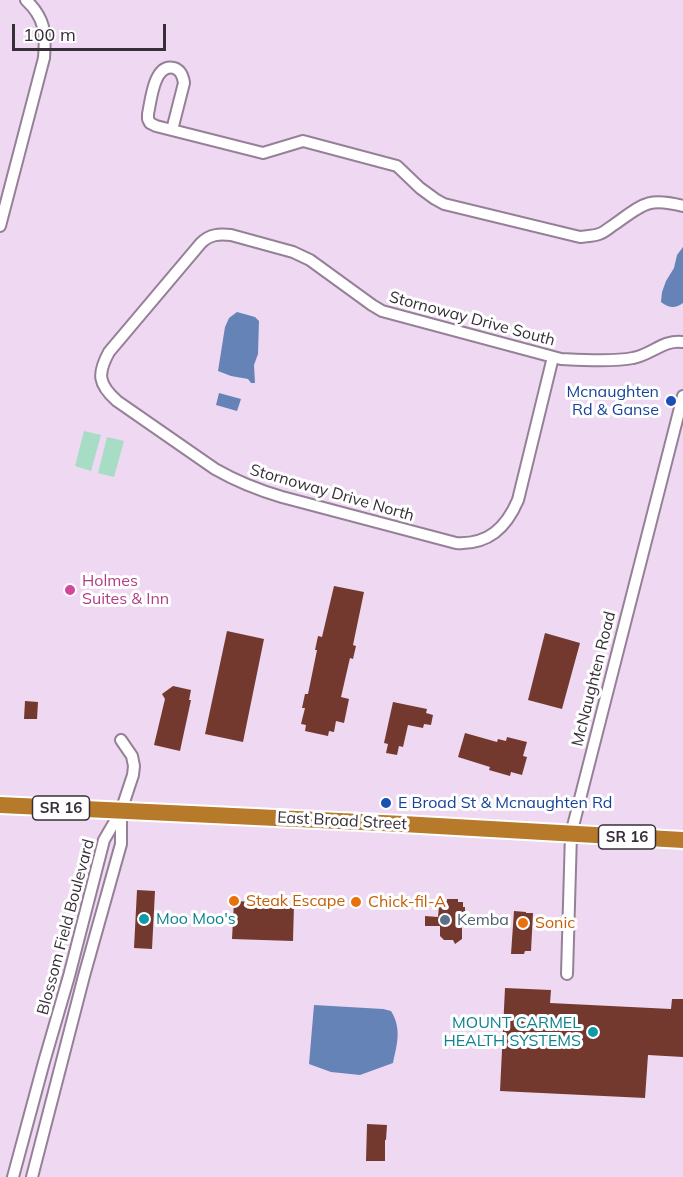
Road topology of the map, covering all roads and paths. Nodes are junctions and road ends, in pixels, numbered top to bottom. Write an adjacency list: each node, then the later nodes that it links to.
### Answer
1 (26, 0): 4 (street)
2 (172, 130): 2 (street); 3 (street)
3 (683, 206)
4 (0, 226)
5 (683, 342): 6 (street, Stornoway Drive South)
6 (553, 357): 8 (street, Stornoway Drive South); 8 (street, Stornoway Drive North)
7 (683, 396): 12 (street, McNaughten Road)
8 (117, 401)
9 (121, 741): 11 (street)
10 (0, 805): 11 (highway, East Broad Street / SR 16)
11 (121, 811): 12 (highway, East Broad Street / SR 16); 15 (street, Blossom Field Boulevard); 16 (street, Blossom Field Boulevard)
12 (571, 834): 13 (highway, East Broad Street / SR 16); 14 (street, McNaughten Road)
13 (683, 840)
14 (567, 974)
15 (13, 1177)
16 (32, 1177)

